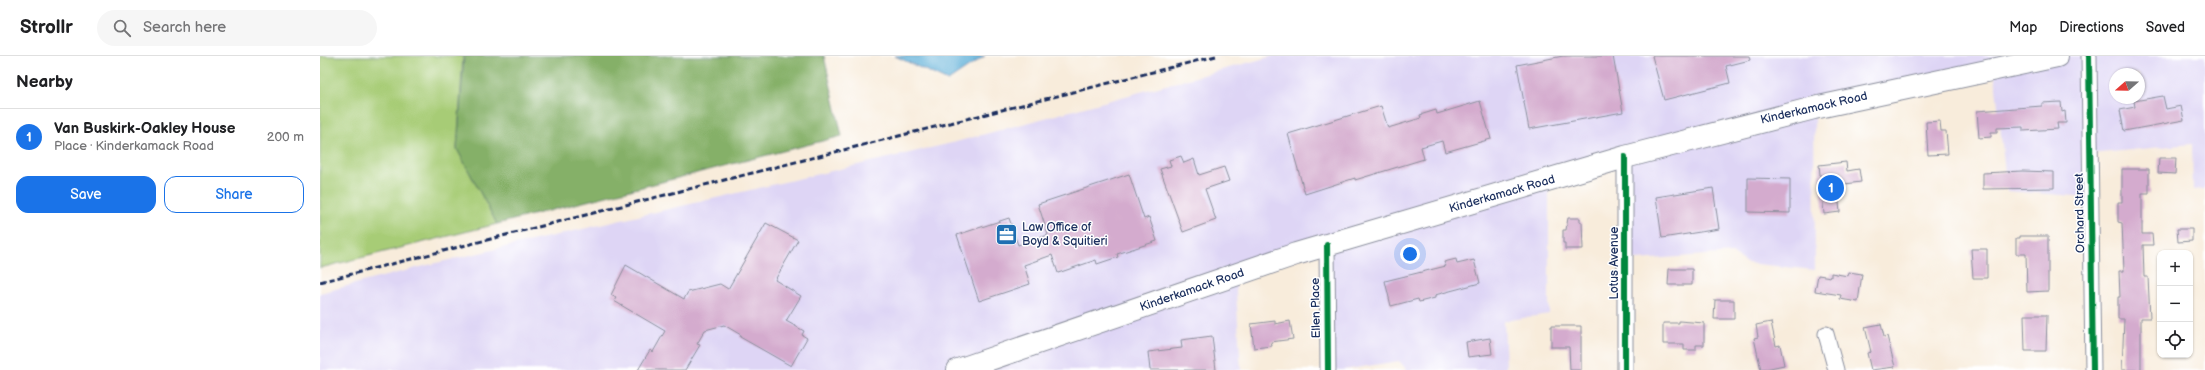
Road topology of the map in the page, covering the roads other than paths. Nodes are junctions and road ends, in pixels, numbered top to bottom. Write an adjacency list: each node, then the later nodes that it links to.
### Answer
1 (2056, 56): 3 (main road, Kinderkamack Road)
2 (2089, 56): 10 (street, Orchard Street)
3 (1625, 157): 4 (main road, Kinderkamack Road); 8 (street, Lotus Avenue)
4 (1327, 245): 6 (main road, Kinderkamack Road); 7 (street, Ellen Place)
5 (1826, 334): 9 (street)
6 (958, 370)
7 (1328, 370)
8 (1625, 370)
9 (1836, 370)
10 (2093, 370)

